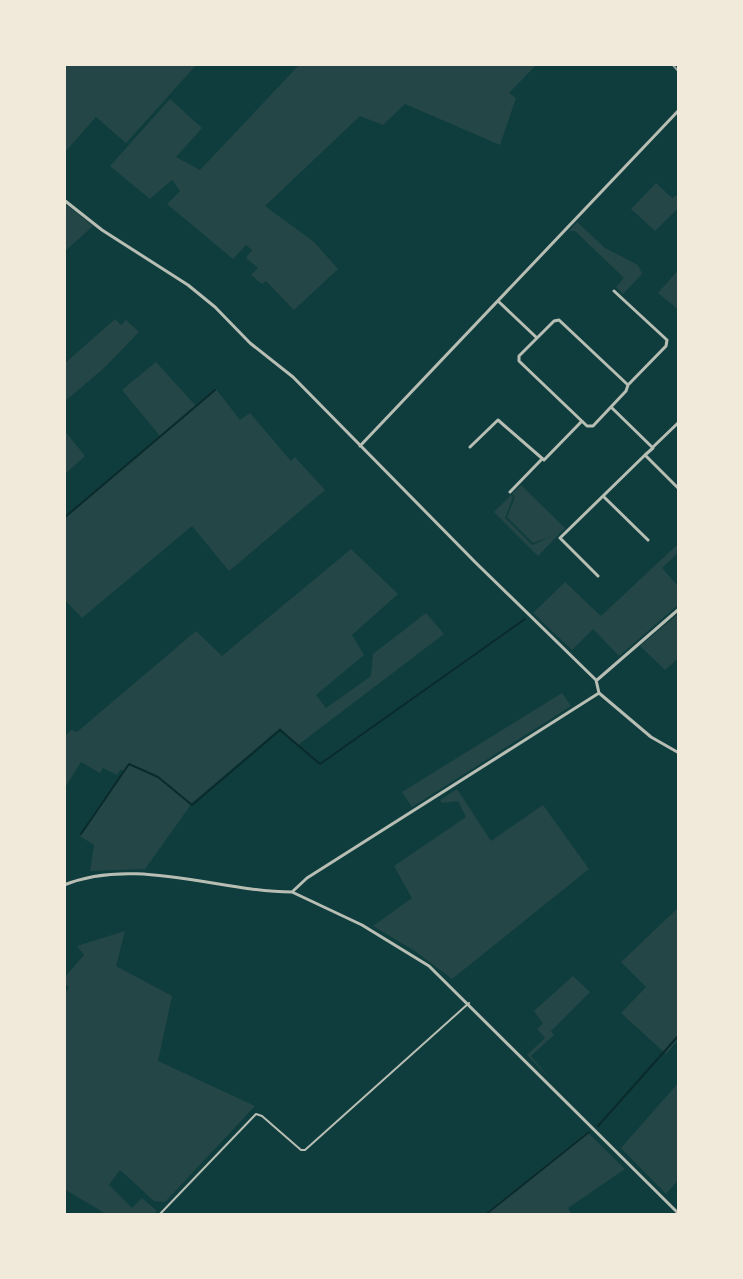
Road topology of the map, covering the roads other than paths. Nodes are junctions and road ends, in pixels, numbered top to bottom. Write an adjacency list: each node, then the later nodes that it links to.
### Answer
1 (679, 110): 4 (street)
2 (64, 200): 10 (street)
3 (614, 291): 6 (street)
4 (498, 301): 5 (street); 10 (street)
5 (537, 338): 6 (street); 8 (street)
6 (628, 385): 7 (street)
7 (611, 407): 8 (street); 12 (street)
8 (582, 421): 14 (street)
9 (679, 422): 12 (street)
10 (360, 446): 21 (street)
11 (470, 447): 14 (street)
12 (653, 448): 13 (street)
13 (645, 455): 15 (street); 17 (street)
14 (542, 459): 16 (street)
15 (679, 489)
16 (510, 492)
17 (603, 496): 18 (street); 19 (street)
18 (648, 540)
19 (598, 576)
20 (679, 609): 21 (street)
21 (596, 680): 22 (street)
22 (599, 693): 23 (street); 25 (street)
23 (679, 753)
24 (64, 885): 25 (street)
25 (292, 892): 26 (street)
26 (469, 1003): 27 (street); 28 (lane)
27 (679, 1214)
28 (159, 1215)

